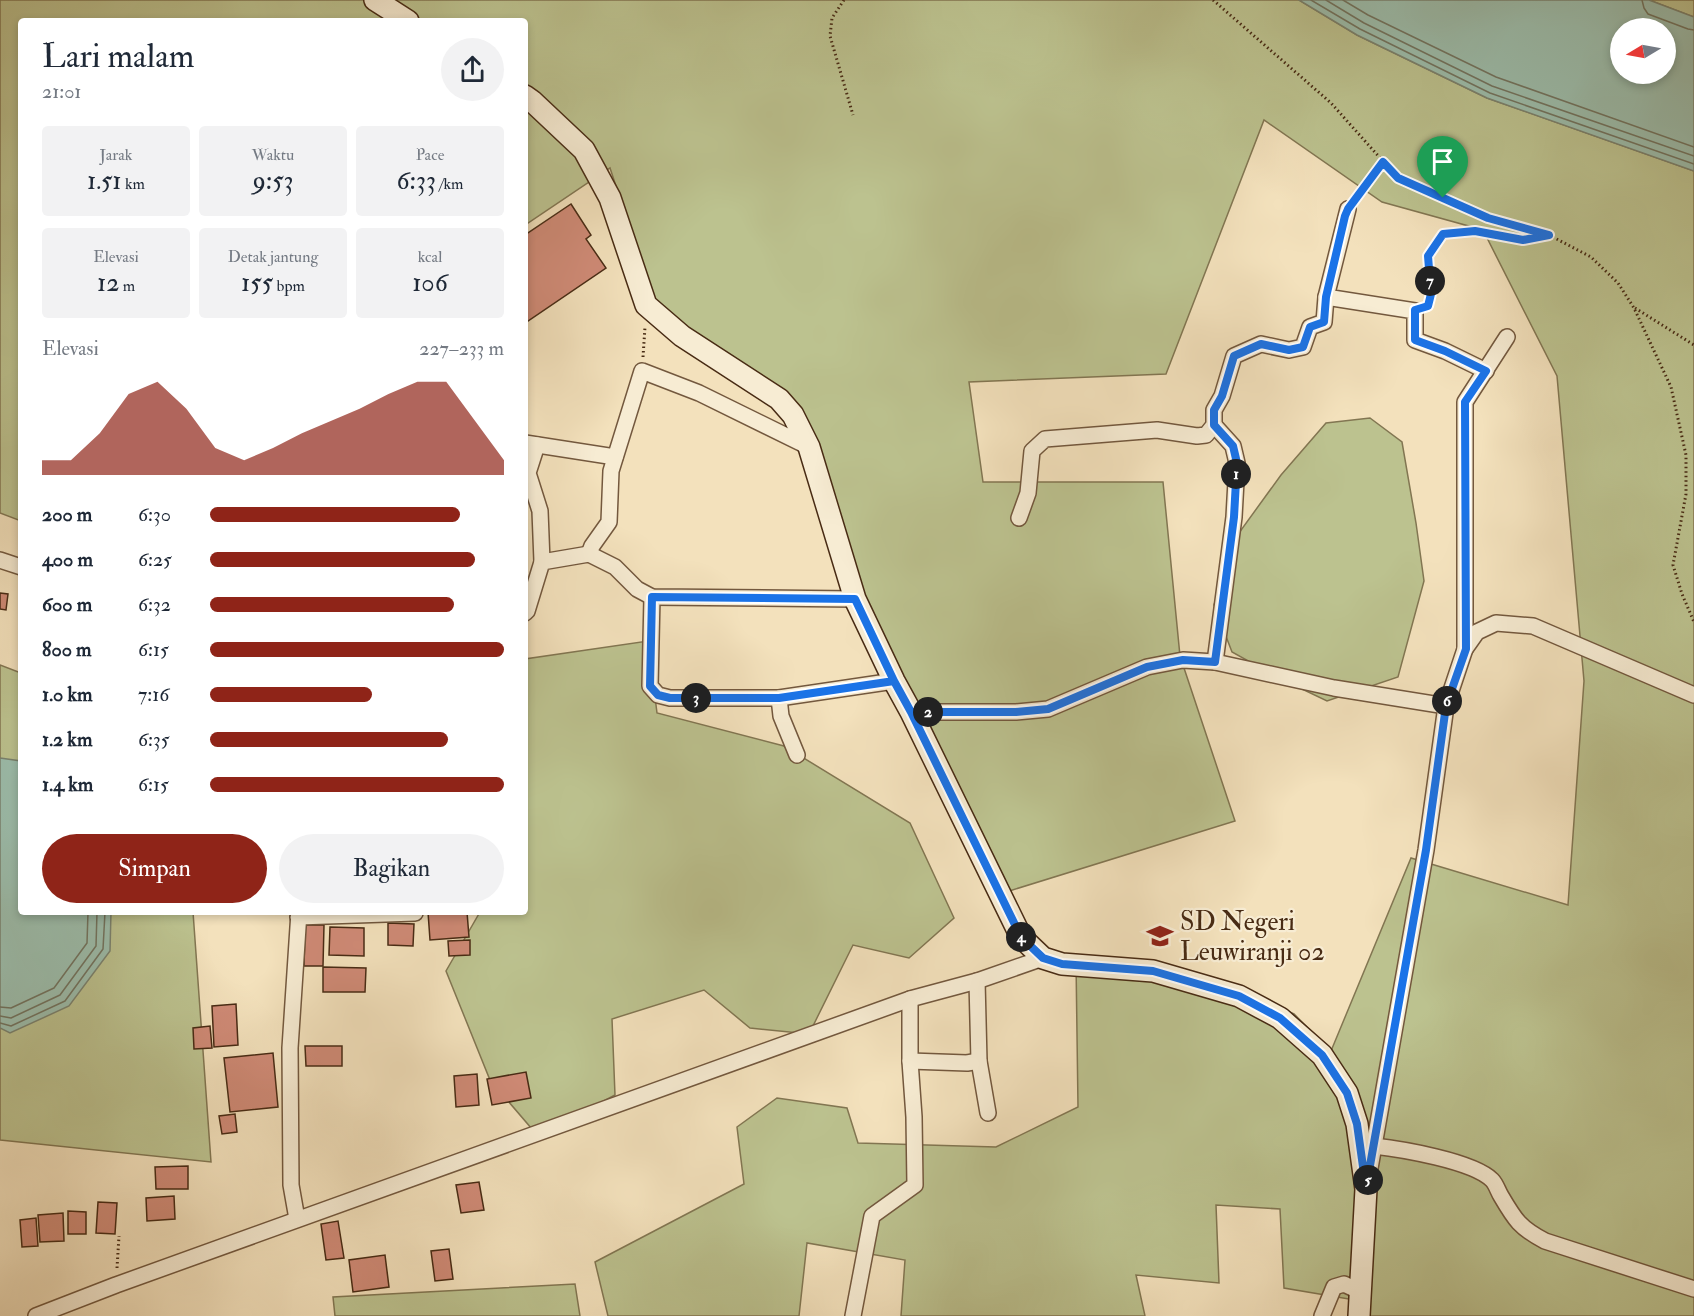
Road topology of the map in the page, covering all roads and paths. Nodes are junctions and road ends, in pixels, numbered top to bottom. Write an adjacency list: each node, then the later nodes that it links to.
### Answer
1 (375, 0): 4 (main road)
2 (844, 0): 6 (path)
3 (1213, 0): 7 (path)
4 (403, 18)
5 (528, 98): 11 (main road)
6 (853, 115)
7 (1383, 162): 8 (path); 9 (path)
8 (1348, 209): 10 (street)
9 (1549, 235): 12 (path); 13 (path)
10 (1326, 297): 13 (street); 18 (street)
11 (646, 305): 16 (path); 20 (main road)
12 (1634, 308): 15 (path); 30 (path)
13 (1415, 310): 17 (street)
14 (1507, 337): 17 (street)
15 (1694, 345)
16 (642, 371): 20 (street); 21 (street)
17 (1486, 371): 31 (street)
18 (1214, 425): 22 (street); 32 (street)
19 (531, 444): 21 (street); 25 (street)
20 (809, 447): 28 (main road)
21 (615, 457): 23 (street)
22 (1019, 519)
23 (589, 554): 25 (street); 27 (street)
24 (0, 560): 26 (street)
25 (542, 562): 29 (street)
26 (18, 566)
27 (652, 597): 28 (street); 35 (street)
28 (855, 599): 33 (main road)
29 (528, 608)
30 (1694, 622)
31 (1466, 649): 34 (street); 36 (street)
32 (1215, 662): 36 (street); 37 (street)
33 (894, 681): 35 (street); 37 (main road)
34 (1694, 694)
35 (779, 698): 38 (street)
36 (1446, 706): 46 (street)
37 (911, 712): 40 (main road)
38 (797, 755)
39 (299, 915): 48 (street)
40 (1043, 958): 41 (street); 47 (main road)
41 (978, 981): 42 (street); 44 (street)
42 (910, 999): 43 (street); 48 (street)
43 (910, 1061): 44 (street); 54 (street)
44 (979, 1061): 45 (street)
45 (988, 1113)
46 (1374, 1146): 47 (street); 51 (street)
47 (1366, 1188): 52 (main road)
48 (297, 1219): 50 (street)
49 (119, 1236): 50 (path)
50 (116, 1285): 53 (street)
51 (1694, 1289)
52 (1361, 1292): 55 (street); 56 (main road)
53 (36, 1316)
54 (853, 1316)
55 (1322, 1316)
56 (1359, 1316)

